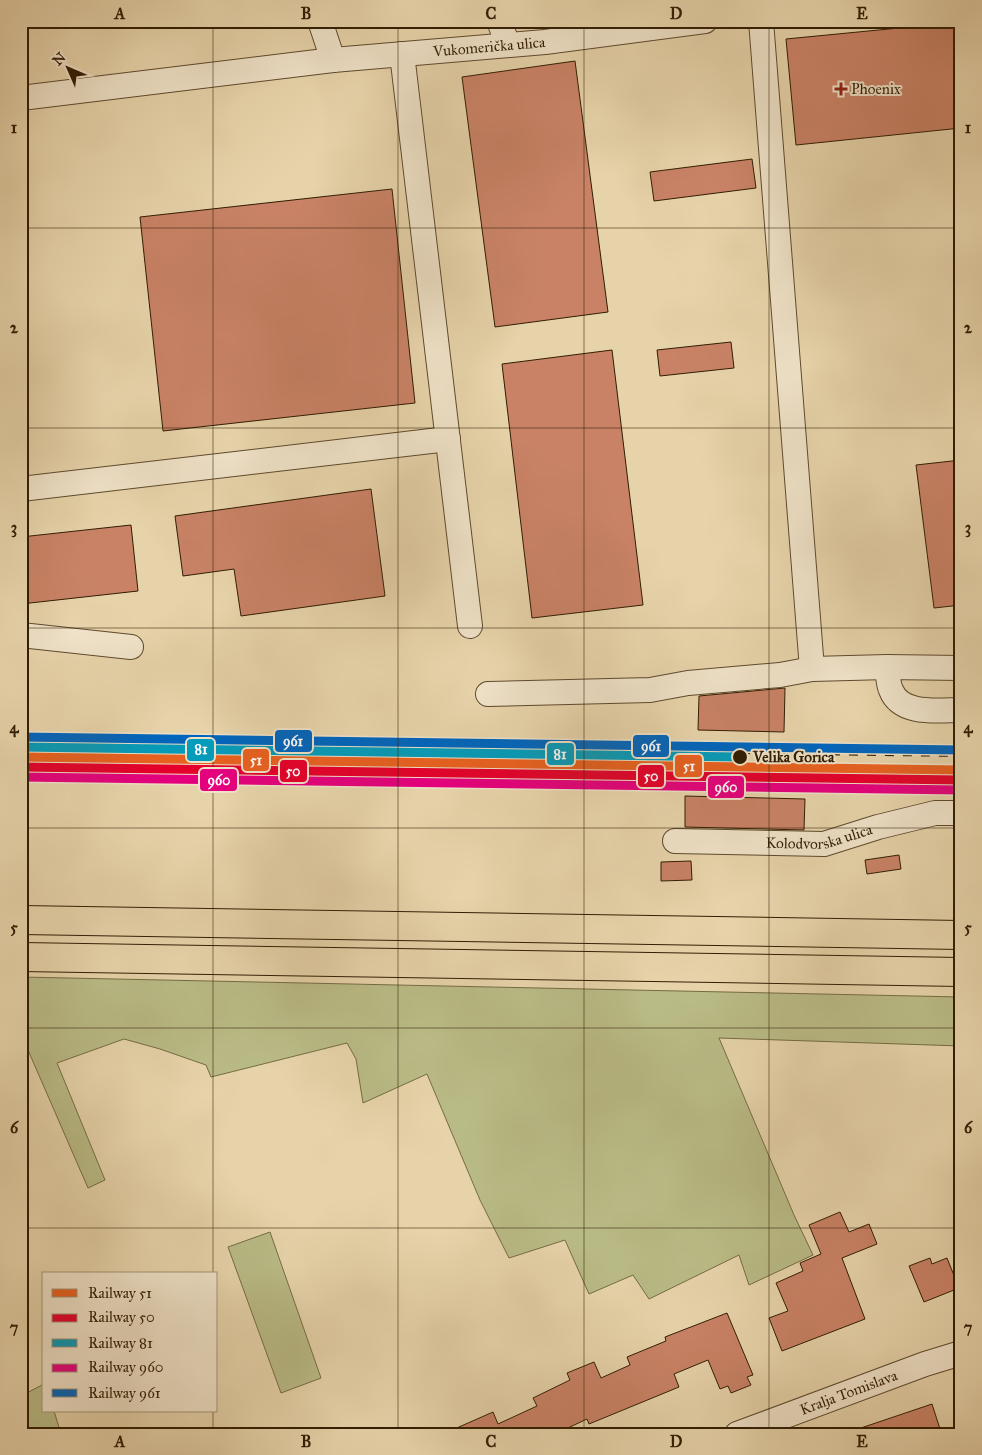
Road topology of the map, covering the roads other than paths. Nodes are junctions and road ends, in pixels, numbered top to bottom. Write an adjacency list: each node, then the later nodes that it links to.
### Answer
1 (320, 21): 7 (street)
2 (499, 21): 5 (street)
3 (705, 21): 5 (street, Vukomerička ulica)
4 (761, 21): 15 (street)
5 (508, 45): 6 (street, Vukomerička ulica)
6 (402, 54): 7 (street, Vukomerička ulica); 9 (street)
7 (333, 60): 8 (street, Vukomerička ulica)
8 (21, 98)
9 (448, 439): 10 (street); 11 (street)
10 (21, 488)
11 (470, 626)
12 (21, 635): 13 (street)
13 (131, 647)
14 (887, 667): 15 (street); 16 (street); 18 (street)
15 (812, 668): 17 (street)
16 (961, 668)
17 (488, 694)
18 (961, 710)
19 (961, 813): 20 (street, Kolodvorska ulica)
20 (675, 841)
21 (21, 920): 22 (highway)
22 (961, 935)
23 (21, 957): 24 (highway)
24 (961, 972)
25 (960, 1355): 26 (street, Kralja Tomislava)
26 (737, 1434)

